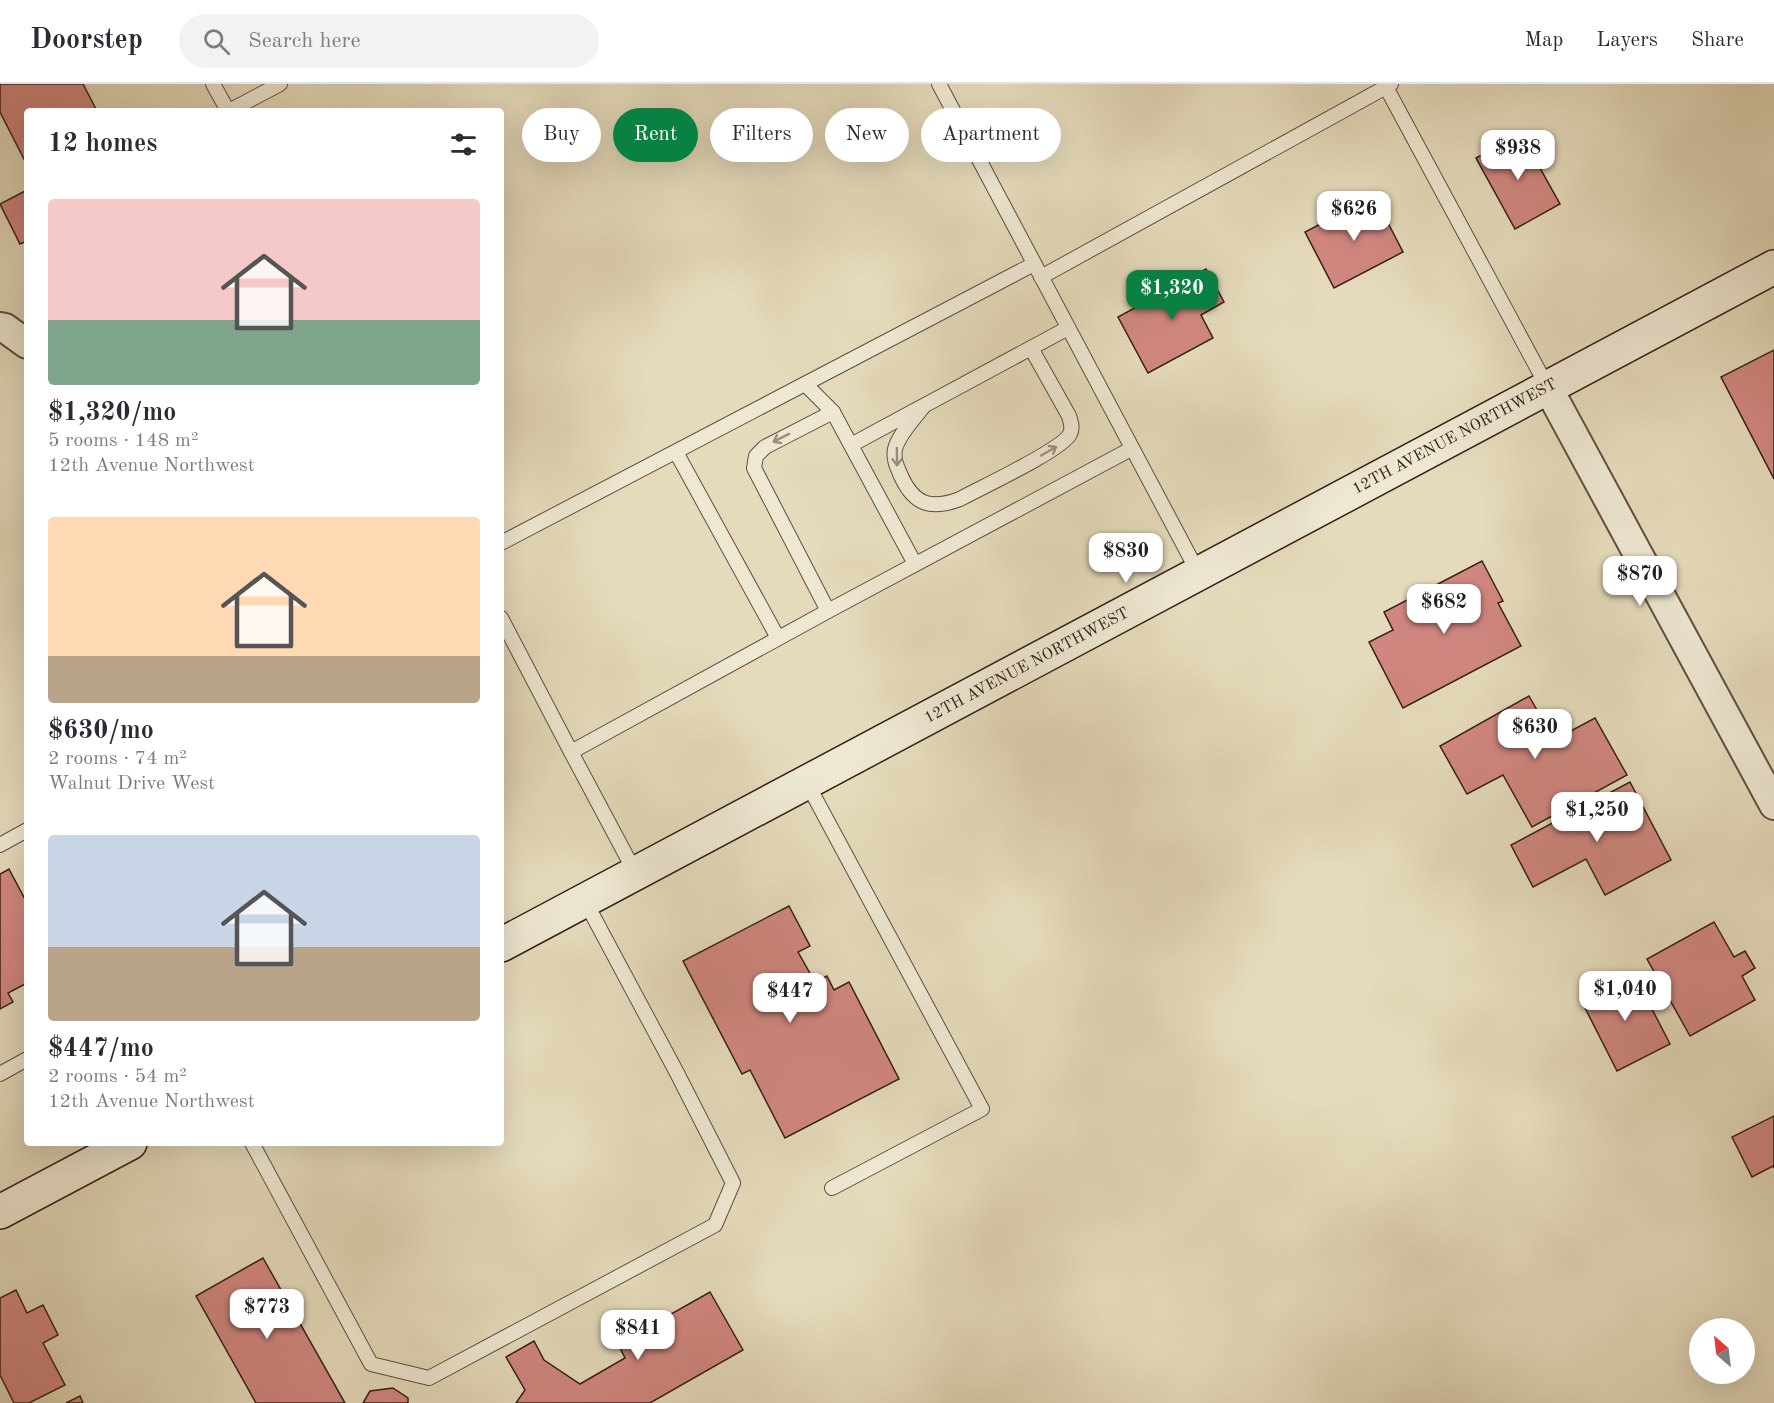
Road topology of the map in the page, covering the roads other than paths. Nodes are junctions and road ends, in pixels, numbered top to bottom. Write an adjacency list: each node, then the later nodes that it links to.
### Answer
1 (213, 84): 5 (lane)
2 (280, 84): 6 (lane)
3 (939, 84): 7 (lane)
4 (1389, 85): 9 (lane); 15 (lane)
5 (226, 108)
6 (234, 108)
7 (1034, 264): 9 (lane); 14 (lane)
8 (1774, 267): 15 (main road, 12TH AVENUE NORTHWEST)
9 (1041, 277): 11 (lane)
10 (0, 327): 12 (street)
11 (1068, 328): 13 (lane); 19 (lane)
12 (24, 342)
13 (1031, 348): 16 (lane); 16 (lane, one-way to 13)
14 (805, 384): 17 (lane); 20 (lane)
15 (1548, 388): 23 (main road, 12TH AVENUE NORTHWEST); 29 (street)
16 (923, 407): 18 (lane)
17 (834, 412): 18 (lane); 24 (lane, one-way to 24)
18 (851, 445): 22 (lane)
19 (1131, 449): 22 (lane); 23 (lane)
20 (676, 452): 21 (lane); 26 (lane)
21 (504, 541)
22 (915, 564): 24 (lane)
23 (1199, 574): 28 (main road, 12TH AVENUE NORTHWEST)
24 (828, 610): 26 (lane)
25 (504, 624): 27 (lane)
26 (778, 638): 27 (lane)
27 (571, 752): 32 (lane)
28 (807, 783): 32 (main road, 12TH AVENUE NORTHWEST); 39 (lane)
29 (1774, 805)
30 (24, 832): 31 (lane)
31 (0, 845)
32 (636, 874): 33 (main road, 12TH AVENUE NORTHWEST)
33 (585, 901): 34 (main road, 12TH AVENUE NORTHWEST); 38 (lane)
34 (504, 943)
35 (24, 1061): 36 (lane)
36 (0, 1074)
37 (124, 1146): 40 (main road)
38 (254, 1146)
39 (832, 1188)
40 (0, 1212)

